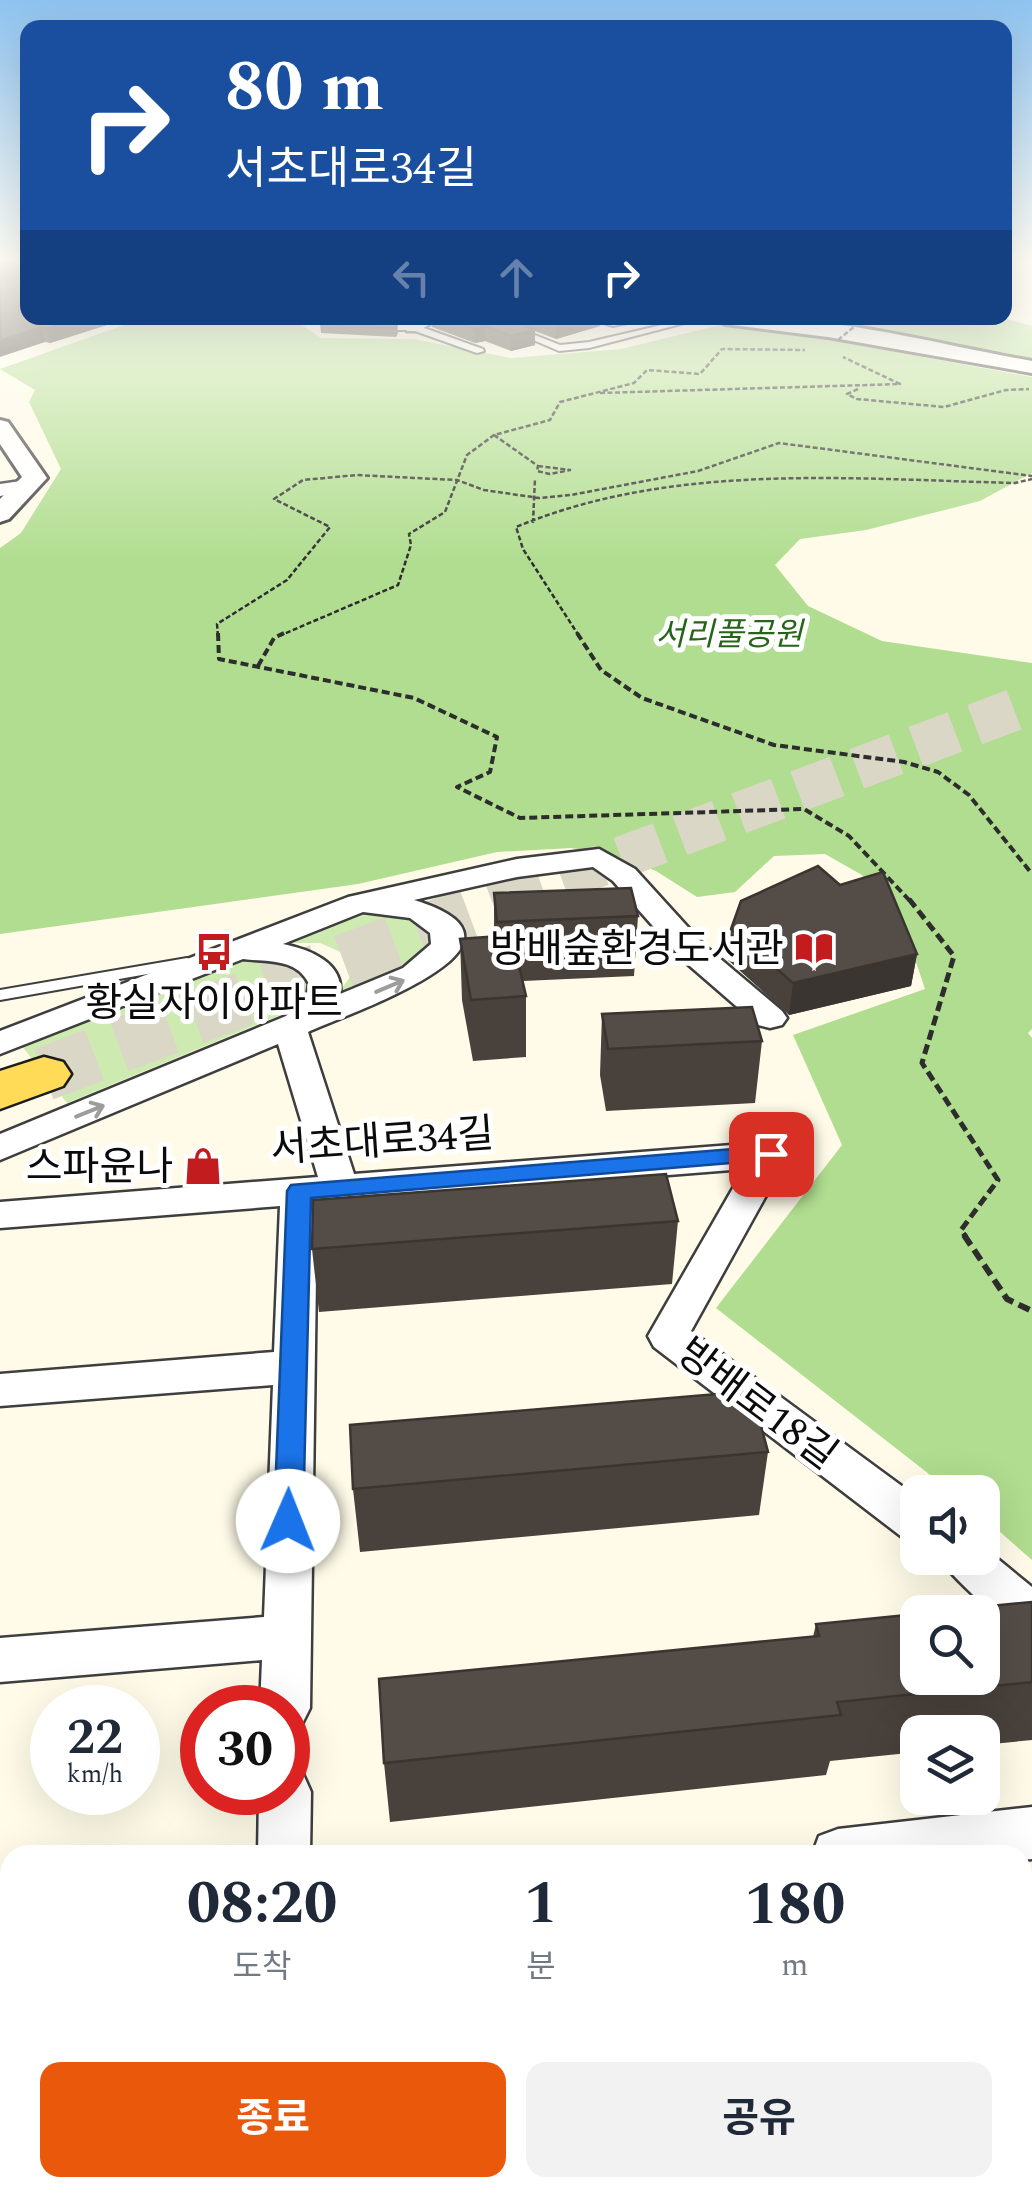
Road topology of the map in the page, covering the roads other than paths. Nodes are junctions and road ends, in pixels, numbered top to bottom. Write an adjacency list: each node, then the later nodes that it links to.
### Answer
1 (985, 359): 2 (street)
2 (1032, 367)
3 (2, 431): 4 (street)
4 (28, 486): 5 (street); 6 (street)
5 (0, 490)
6 (0, 514)
7 (359, 904): 8 (street); 10 (street); 11 (street, one-way to 7)
8 (219, 958): 9 (lane); 11 (street); 12 (street)
9 (0, 996)
10 (770, 1018)
11 (290, 1029): 13 (street, one-way to 11); 15 (street)
12 (0, 1044)
13 (0, 1148)
14 (771, 1154): 15 (street, 서초대로34길); 19 (street, 방배로18길)
15 (320, 1190): 16 (street, 서초대로34길); 17 (street)
16 (0, 1215)
17 (292, 1367): 18 (street); 22 (street)
18 (0, 1390)
19 (900, 1510)
20 (986, 1575): 21 (street)
21 (1032, 1618)
22 (286, 1637): 23 (street); 24 (street)
23 (0, 1660)
24 (286, 1685)
25 (285, 1815): 27 (street)
26 (1032, 1833): 28 (street)
27 (284, 1845)
28 (926, 1845)

